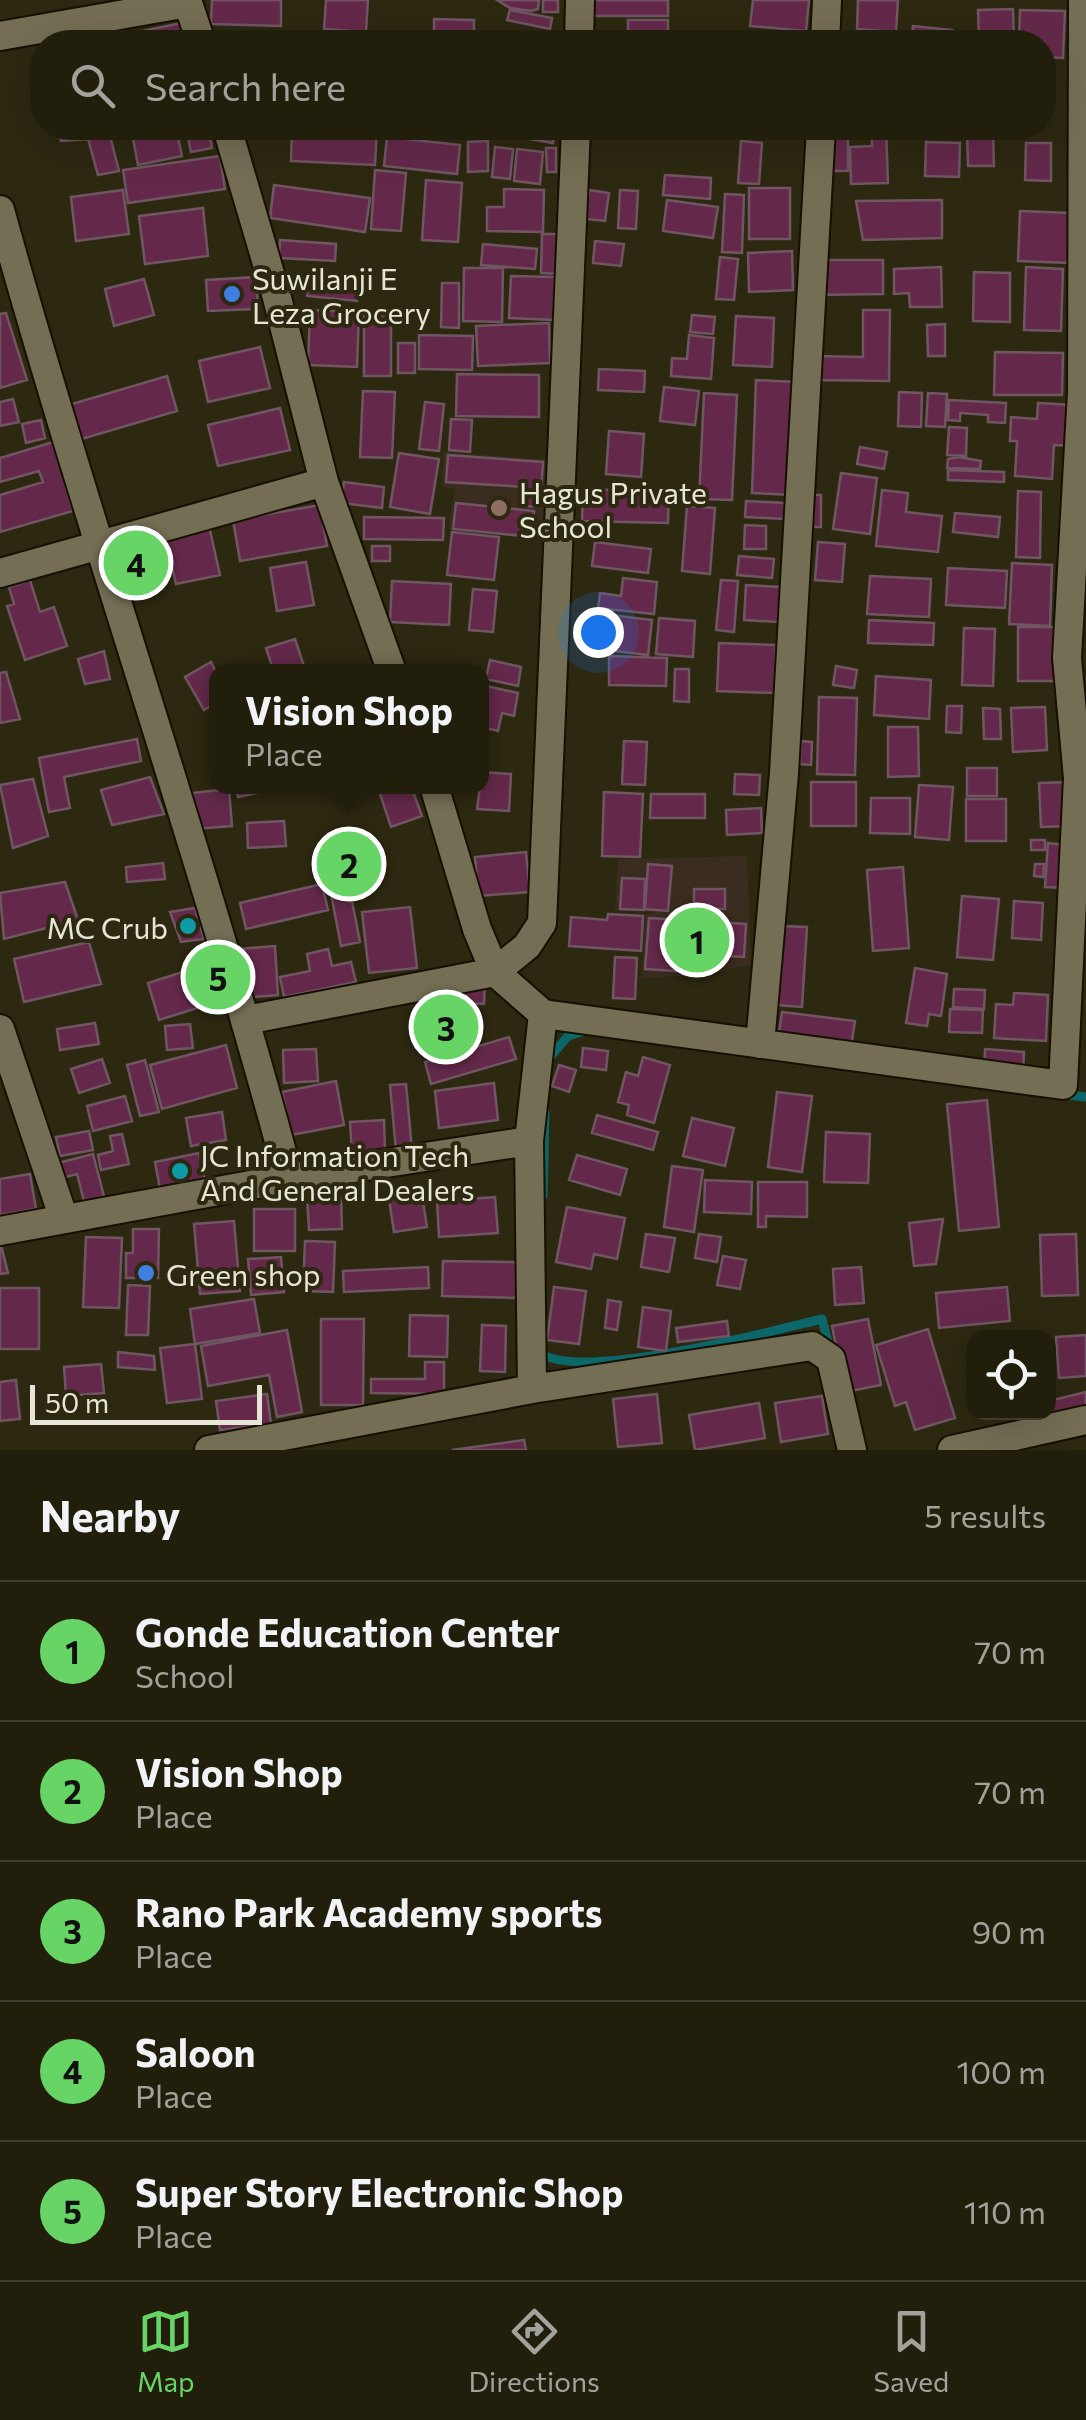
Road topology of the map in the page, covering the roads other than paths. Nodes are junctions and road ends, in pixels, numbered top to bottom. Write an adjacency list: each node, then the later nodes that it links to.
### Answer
1 (580, 0): 7 (street)
2 (827, 0): 8 (street)
3 (1083, 0): 24 (street)
4 (188, 2): 5 (street); 6 (street)
5 (33, 30)
6 (197, 30)
7 (579, 30)
8 (826, 30)
9 (30, 31): 10 (street)
10 (0, 36)
11 (231, 140): 15 (street)
12 (576, 140): 20 (street)
13 (819, 140): 24 (street)
14 (0, 210): 16 (street)
15 (324, 482): 16 (street); 18 (street)
16 (97, 544): 17 (street); 22 (street)
17 (0, 573)
18 (389, 664)
19 (436, 794): 20 (street)
20 (496, 972): 21 (street); 22 (street)
21 (542, 1014): 24 (street); 25 (street)
22 (246, 1020): 26 (street)
23 (0, 1029): 27 (street)
24 (760, 1044)
25 (529, 1141): 26 (street); 29 (street)
26 (288, 1178): 27 (street)
27 (64, 1218): 28 (street)
28 (0, 1232)
29 (532, 1389): 31 (street); 32 (street)
30 (1086, 1420): 33 (street)
31 (209, 1450)
32 (852, 1450)
33 (952, 1450)

